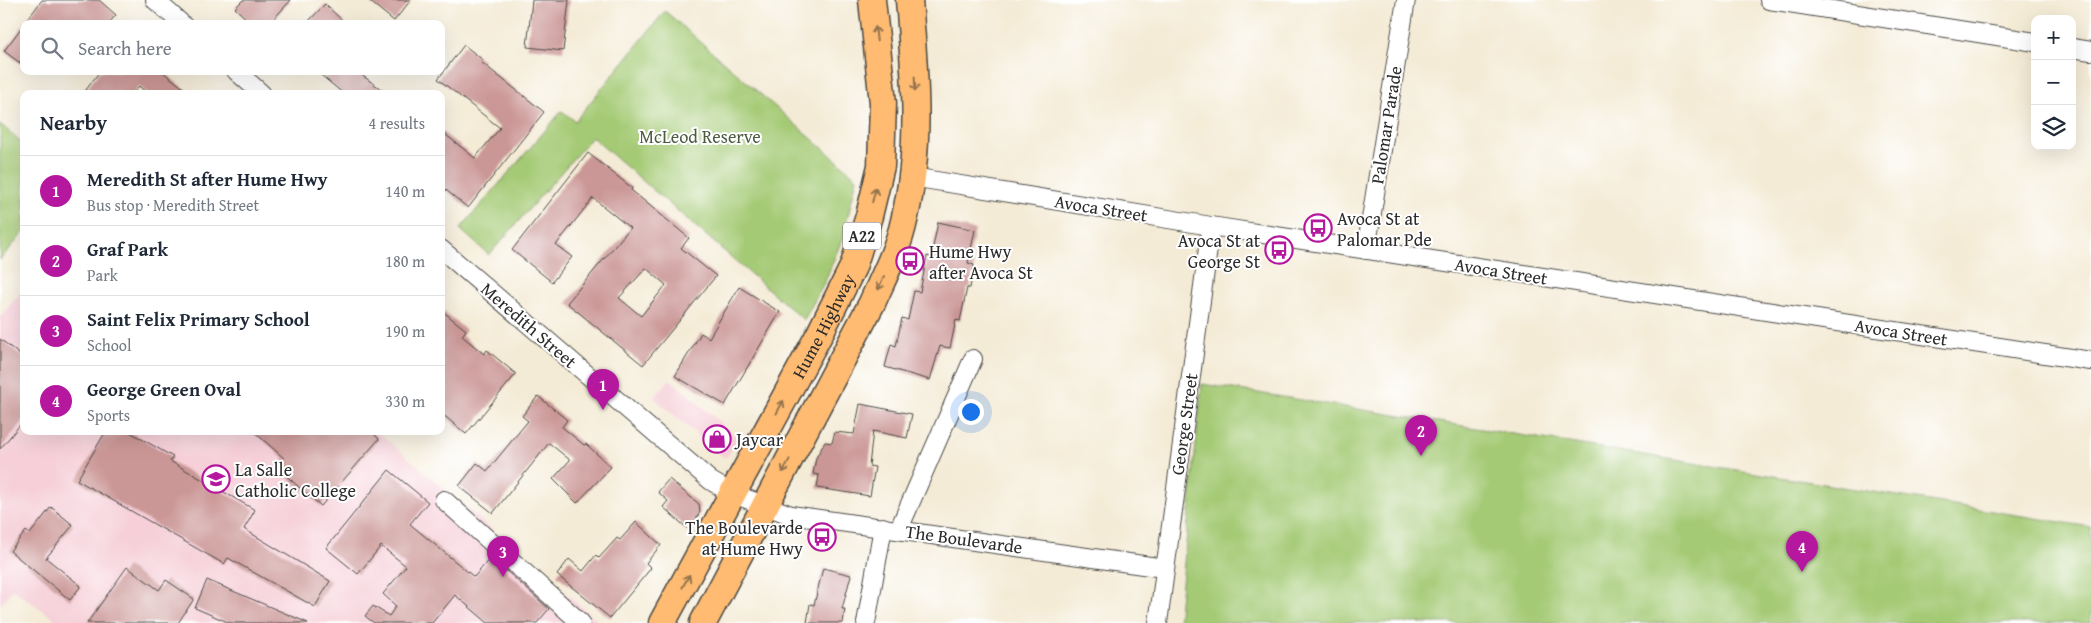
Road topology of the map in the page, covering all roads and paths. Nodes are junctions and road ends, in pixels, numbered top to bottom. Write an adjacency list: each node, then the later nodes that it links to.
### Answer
1 (155, 0): 6 (street)
2 (872, 0): 18 (highway, Hume Highway / A22, one-way to 2)
3 (909, 0): 12 (highway, Hume Highway / A22, one-way to 12)
4 (1406, 0): 14 (street, Palomar Parade)
5 (1769, 0): 7 (street)
6 (178, 20)
7 (2031, 41)
8 (2076, 49): 9 (street)
9 (2091, 51)
10 (241, 75): 11 (street)
11 (257, 90)
12 (912, 177): 13 (street, Avoca Street); 20 (highway, Hume Highway / A22, one-way to 20)
13 (1212, 226): 14 (street, Avoca Street); 22 (street, George Street)
14 (1366, 250): 17 (street, Avoca Street)
15 (445, 252): 18 (street, Meredith Street)
16 (974, 359): 21 (street)
17 (2091, 361)
18 (733, 494): 20 (street, Meredith Street); 24 (highway, Hume Highway / A22, one-way to 18)
19 (444, 500): 23 (street)
20 (764, 507): 21 (street, The Boulevarde); 25 (highway, Hume Highway / A22)
21 (891, 528): 22 (street, The Boulevarde); 26 (street)
22 (1164, 568): 27 (street, George Street)
23 (581, 623)
24 (662, 623)
25 (703, 623)
26 (866, 623)
27 (1158, 623)

